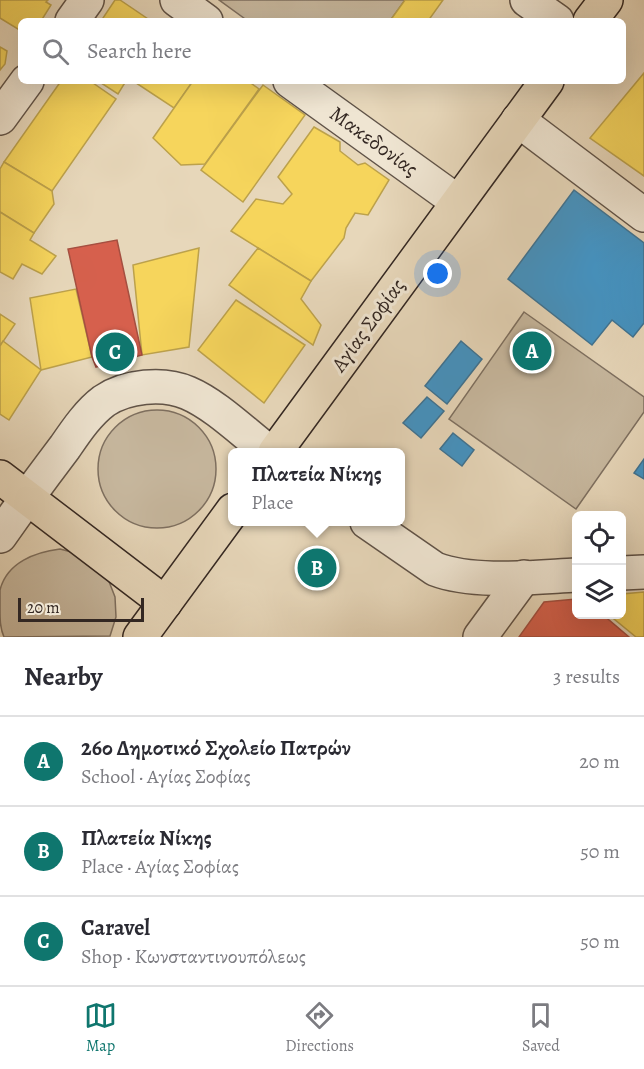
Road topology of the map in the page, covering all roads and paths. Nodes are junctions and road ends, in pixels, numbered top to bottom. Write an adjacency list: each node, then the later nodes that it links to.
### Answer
1 (87, 0): 5 (street)
2 (177, 0): 6 (street)
3 (527, 0): 7 (street)
4 (606, 0): 8 (main road)
5 (74, 18)
6 (202, 18)
7 (553, 18)
8 (592, 18)
9 (25, 84): 12 (street)
10 (294, 84): 14 (street, Μακεδονίας)
11 (545, 84): 13 (main road, Αγίας Σοφίας)
12 (0, 118)
13 (518, 120): 14 (main road, Αγίας Σοφίας); 15 (street)
14 (458, 202): 17 (main road, Αγίας Σοφίας)
15 (644, 216)
16 (263, 448): 19 (street)
17 (279, 448)
18 (0, 477): 19 (main road)
19 (28, 497): 22 (street); 27 (main road)
20 (228, 517): 27 (main road)
21 (373, 526): 26 (street)
22 (0, 536)
23 (644, 572): 24 (street)
24 (626, 573)
25 (572, 575): 26 (street)
26 (524, 577): 29 (street)
27 (165, 603): 28 (main road)
28 (140, 637)
29 (480, 637)

